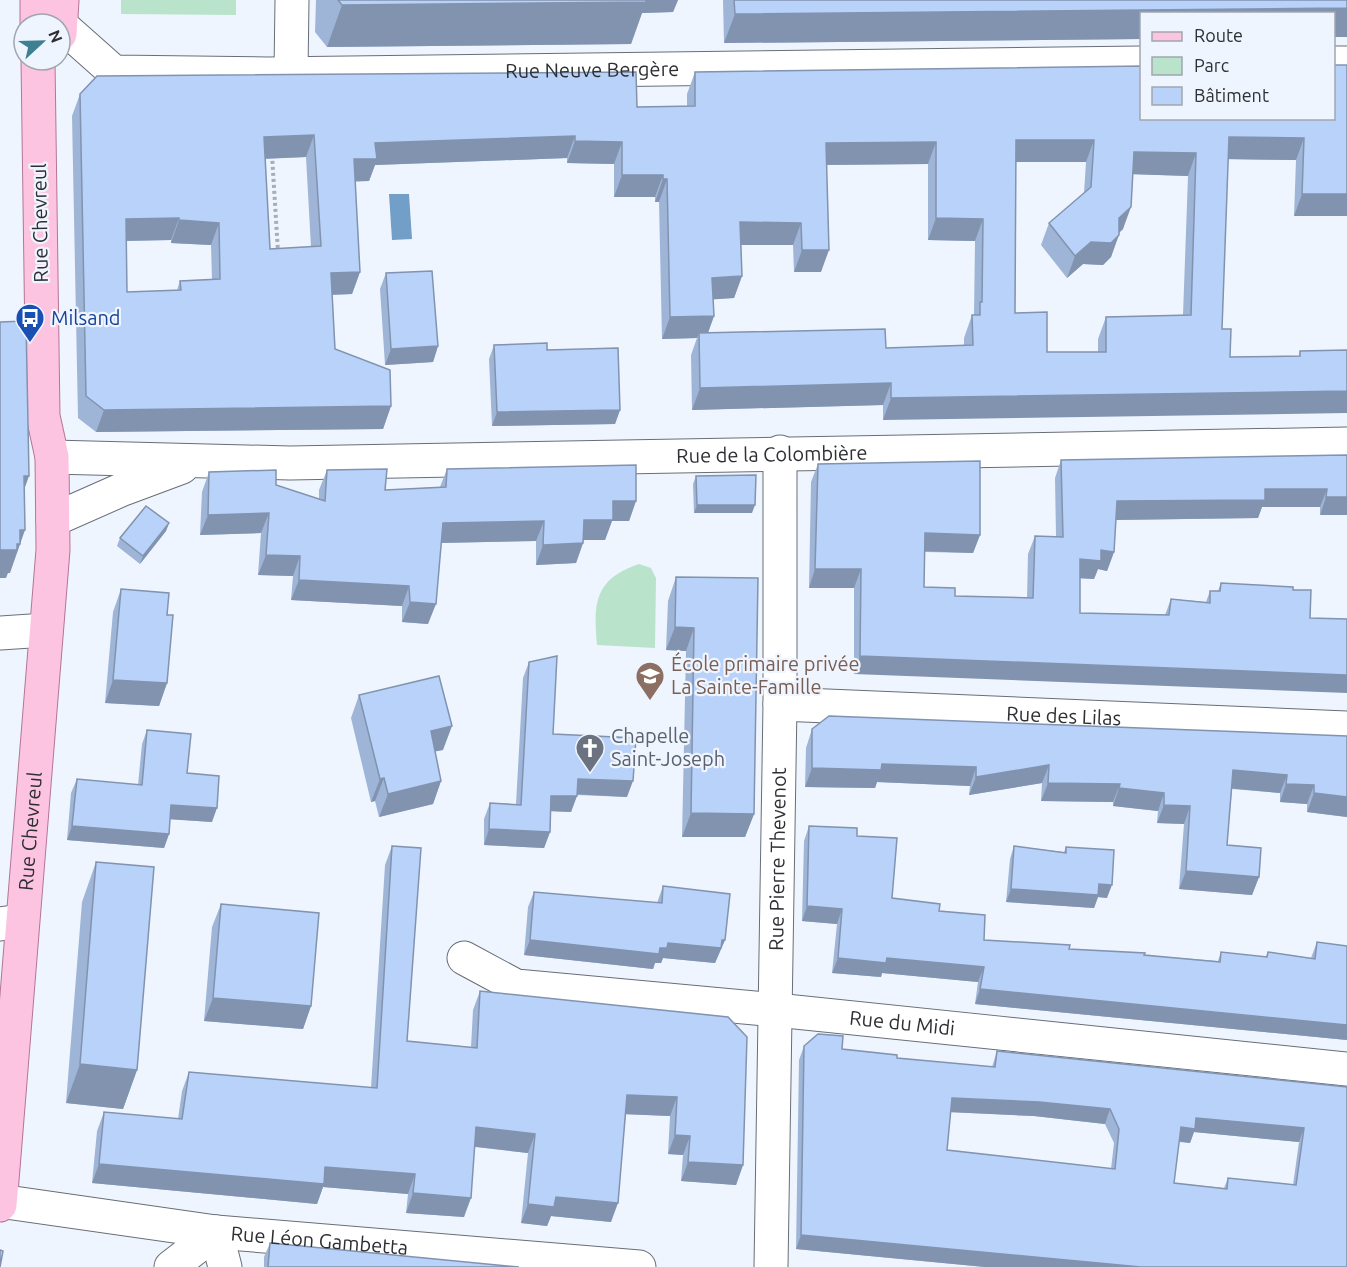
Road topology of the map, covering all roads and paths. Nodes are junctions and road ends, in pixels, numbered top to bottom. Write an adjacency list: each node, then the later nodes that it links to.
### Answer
1 (292, 0): 6 (street)
2 (72, 35): 6 (street, Rue Neuve Bergère)
3 (1140, 63): 6 (street, Rue Neuve Bergère)
4 (38, 72): 11 (main road, Rue Chevreul)
5 (57, 72): 11 (main road, Rue Chevreul)
6 (291, 72)
7 (272, 144): 8 (path)
8 (279, 263)
9 (1347, 444): 10 (street, Rue de la Colombière)
10 (780, 452): 12 (street, Rue de la Colombière); 16 (street, Rue Pierre Thevenot)
11 (52, 458): 12 (street, Rue de la Colombière); 13 (main road, Rue Chevreul)
12 (198, 463): 13 (street, Rue de la Colombière)
13 (52, 520): 14 (main road, Rue Chevreul)
14 (46, 630): 15 (street); 18 (main road, Rue Chevreul)
15 (0, 633)
16 (780, 704): 17 (street, Rue des Lilas); 20 (street, Rue Pierre Thevenot)
17 (1347, 728)
18 (11, 922): 22 (main road, Rue Chevreul)
19 (464, 958): 20 (street, Rue du Midi)
20 (776, 1010): 21 (street, Rue du Midi); 27 (street, Rue Pierre Thevenot)
21 (1347, 1069)
22 (0, 1202): 23 (street, Rue Léon Gambetta)
23 (216, 1232): 24 (street, Rue Léon Gambetta); 25 (street); 26 (street, Rue Léon Gambetta)
24 (171, 1267)
25 (225, 1267)
26 (639, 1267)
27 (771, 1267)

